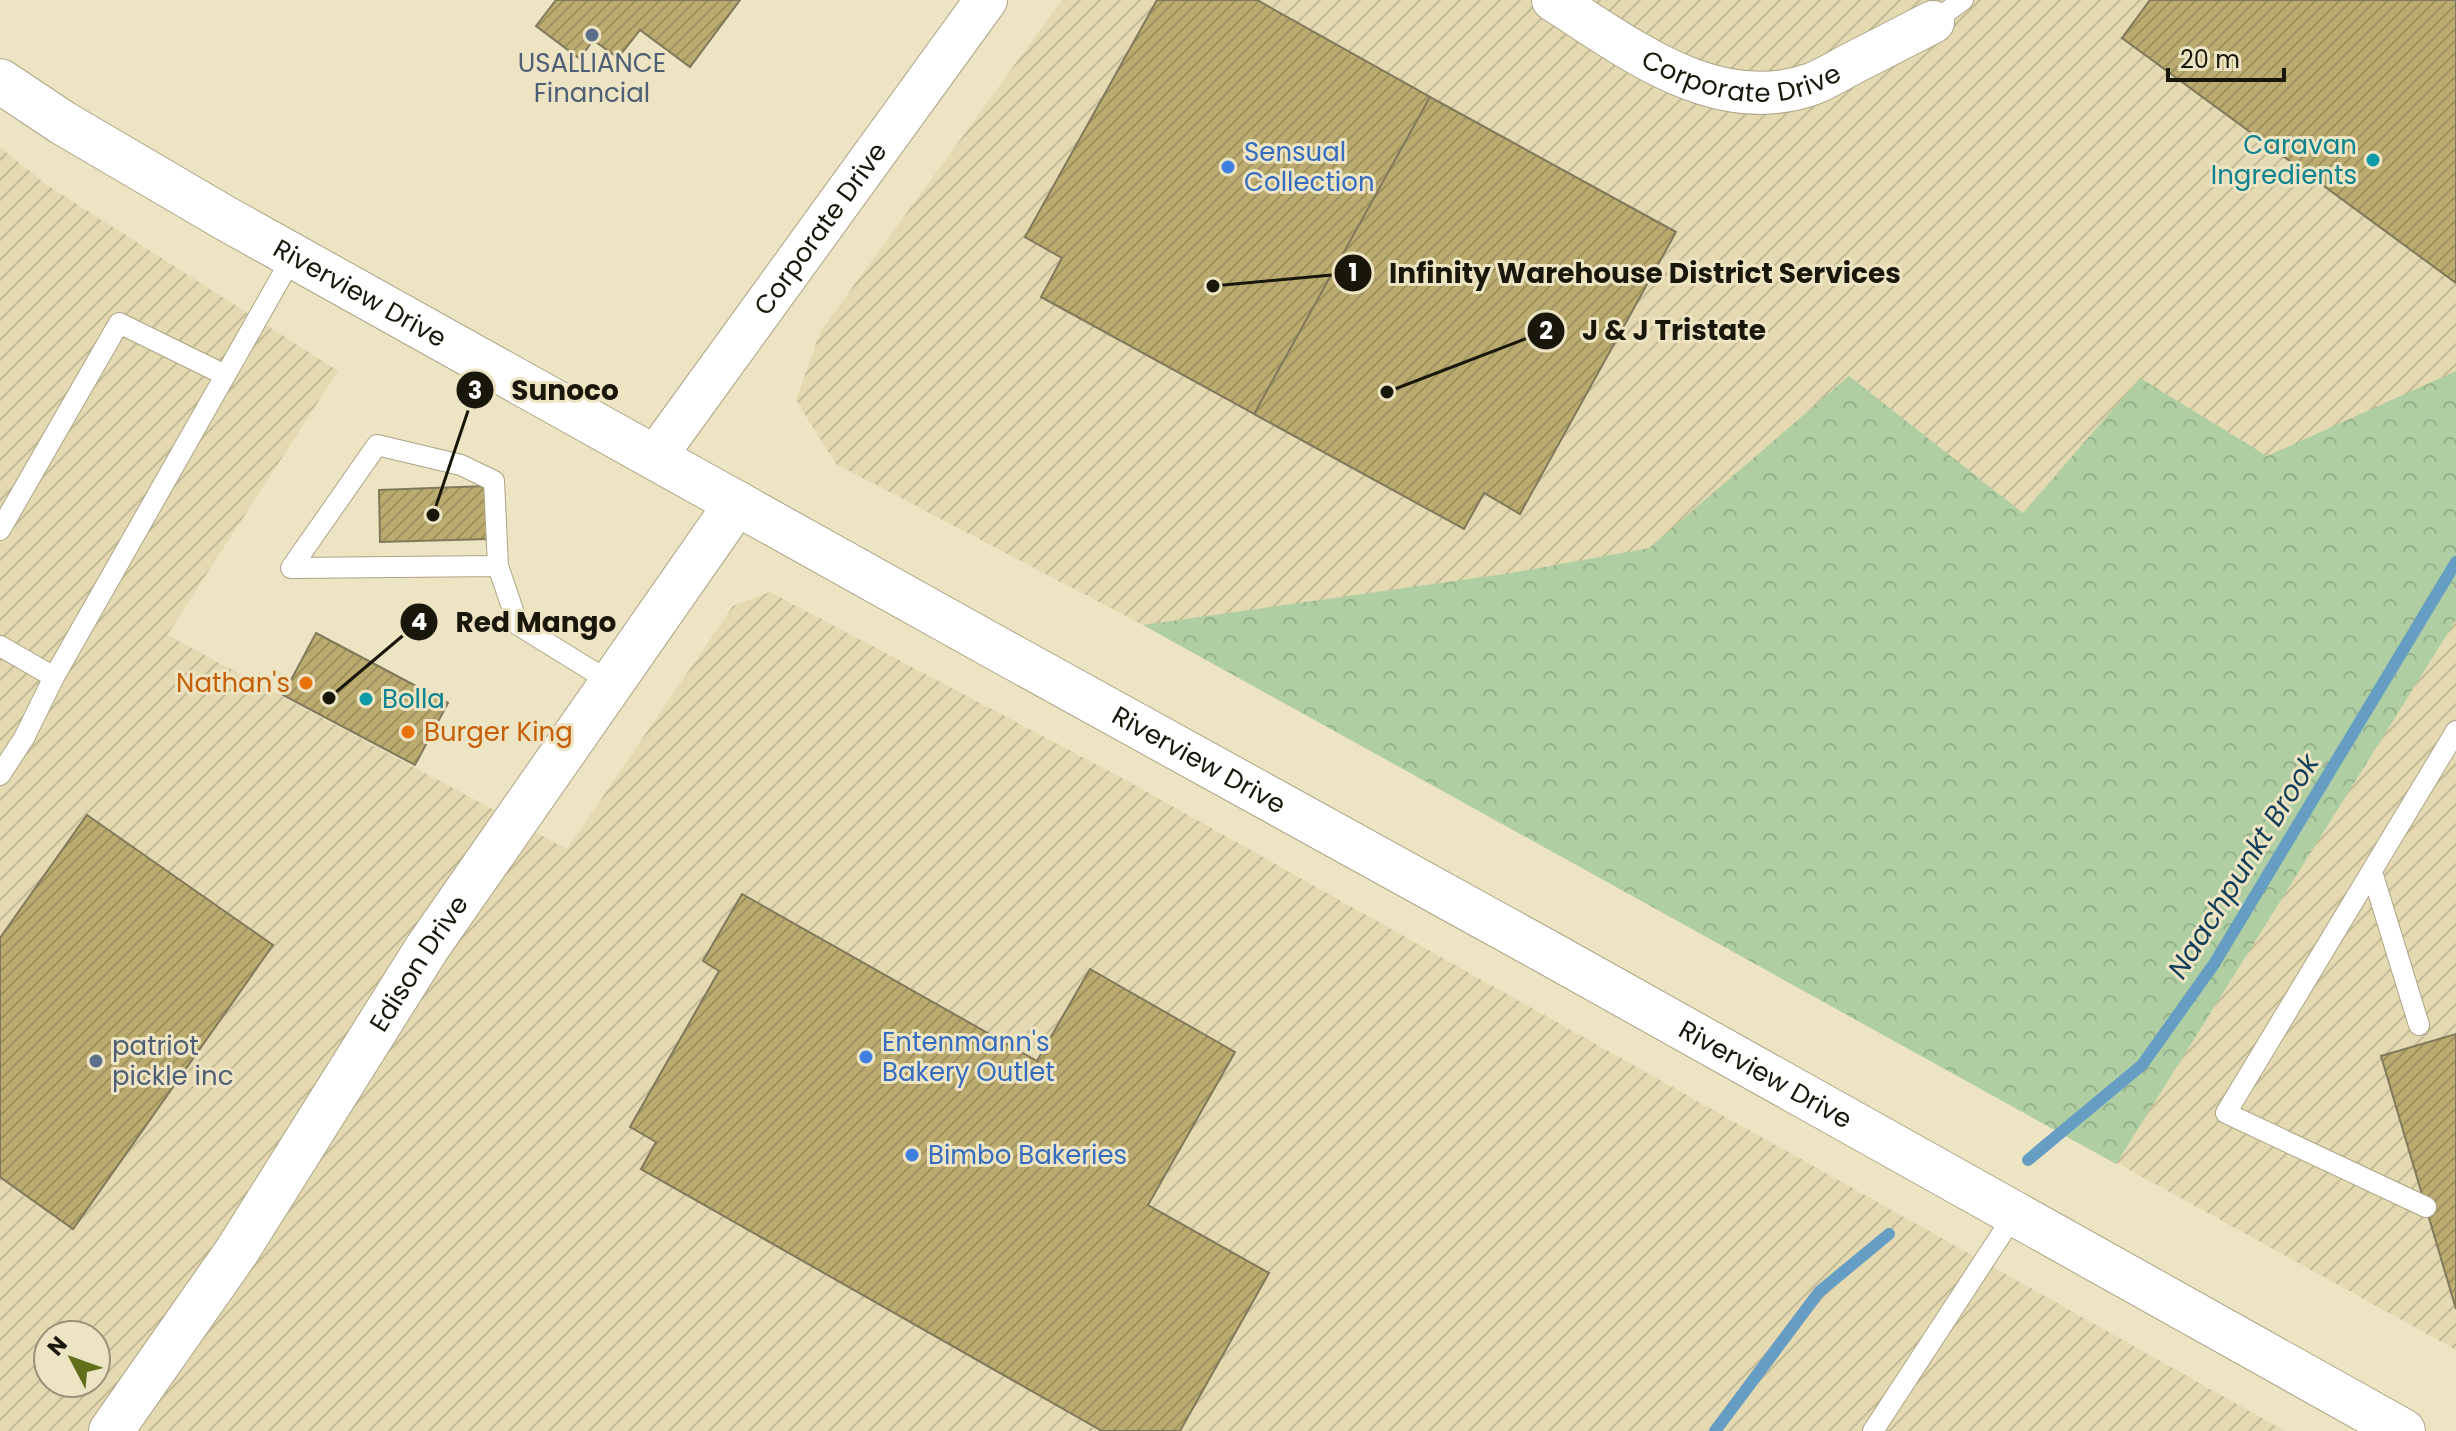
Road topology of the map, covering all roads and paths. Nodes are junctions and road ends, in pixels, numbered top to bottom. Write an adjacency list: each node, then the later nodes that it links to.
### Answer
1 (986, 0): 7 (street, Corporate Drive)
2 (1553, 0): 3 (street, Corporate Drive)
3 (1948, 11)
4 (0, 81): 5 (main road, Riverview Drive)
5 (293, 256): 6 (lane); 7 (main road, Riverview Drive)
6 (225, 375): 9 (lane); 12 (lane)
7 (655, 457): 8 (main road, Riverview Drive)
8 (737, 503): 13 (main road, Edison Drive); 19 (main road, Riverview Drive)
9 (0, 530)
10 (498, 566): 10 (lane); 13 (lane)
11 (0, 646): 12 (lane)
12 (54, 677): 15 (lane)
13 (612, 683): 20 (main road, Edison Drive)
14 (2456, 731): 16 (lane)
15 (0, 775)
16 (2372, 872): 17 (lane); 18 (lane)
17 (2419, 1025)
18 (2426, 1207)
19 (2014, 1215): 21 (lane); 22 (main road, Riverview Drive)
20 (111, 1431)
21 (1873, 1431)
22 (2403, 1431)

